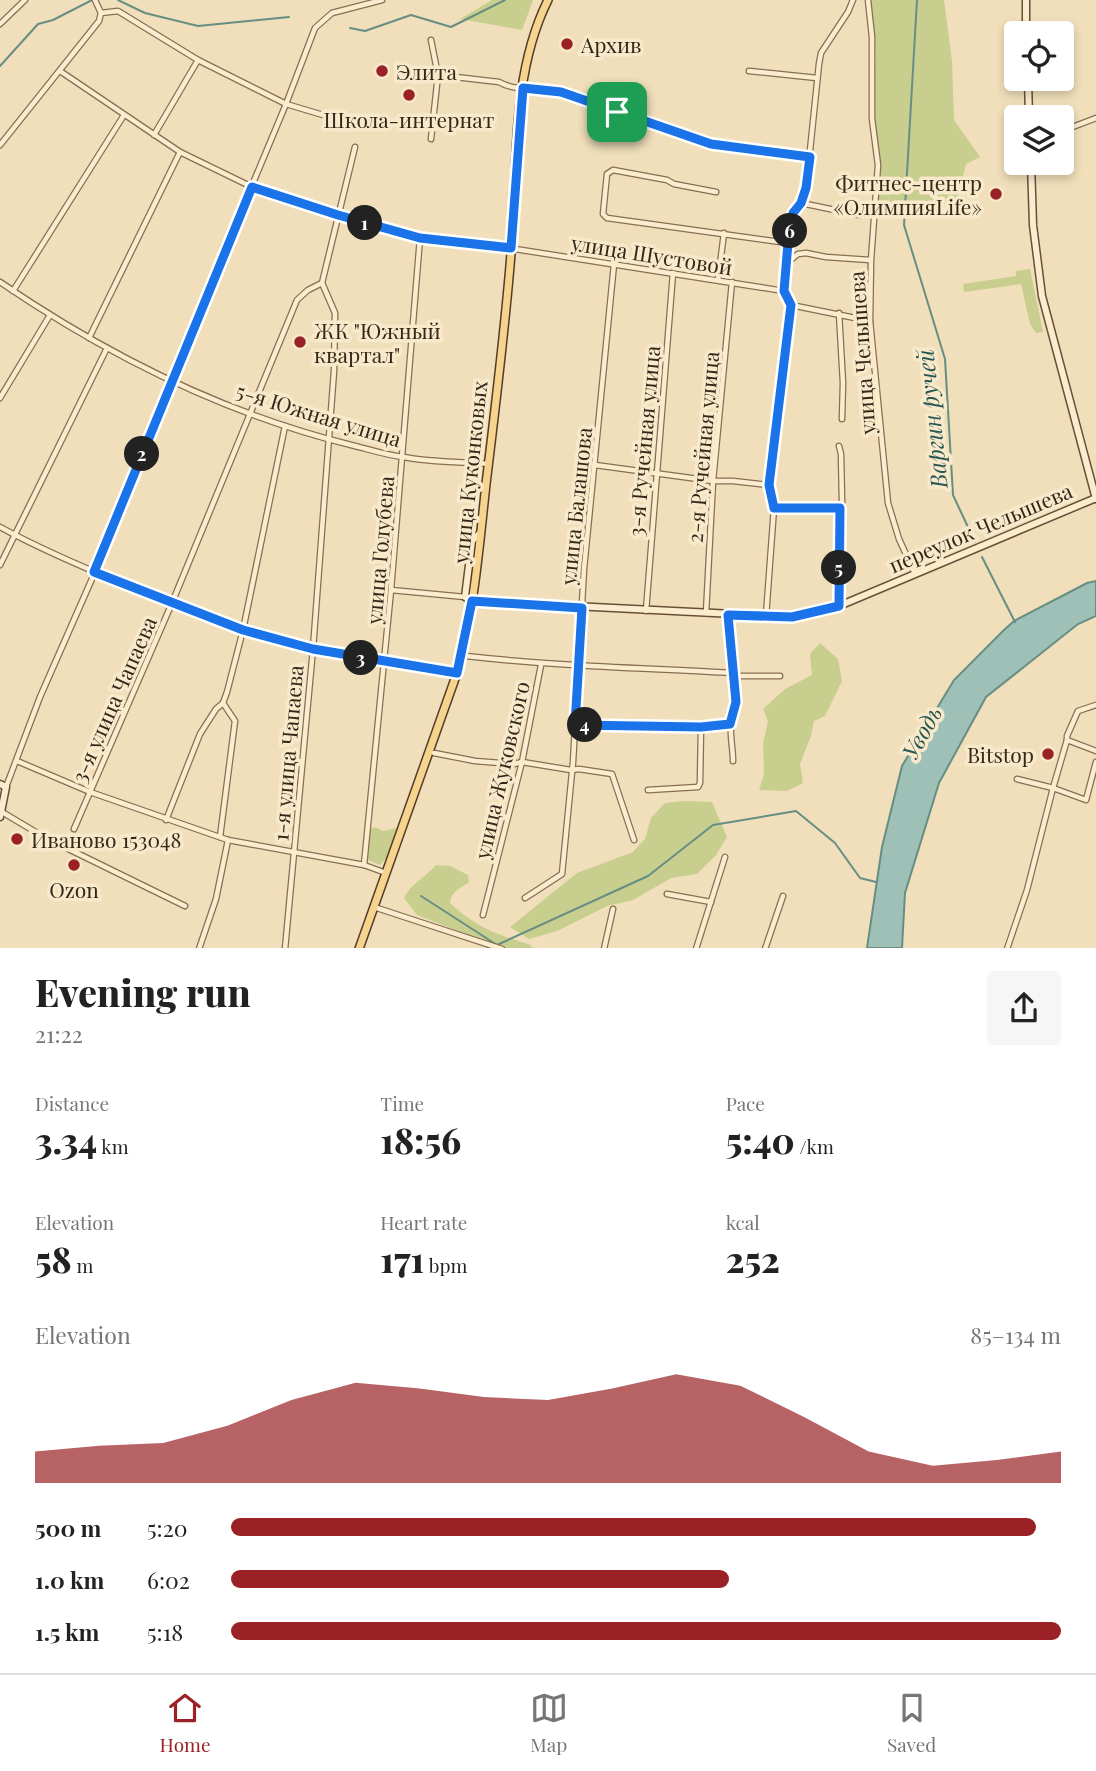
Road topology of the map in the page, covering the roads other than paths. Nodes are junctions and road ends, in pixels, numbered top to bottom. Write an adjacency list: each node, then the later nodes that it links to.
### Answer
1 (25, 0): 10 (street)
2 (95, 0): 8 (street)
3 (382, 0): 18 (street)
4 (548, 0): 17 (main road, улица Куконковых)
5 (853, 0): 16 (street)
6 (868, 0): 39 (street, улица Челышева)
7 (1026, 0): 9 (street)
8 (101, 13): 12 (street); 13 (street)
9 (1027, 21)
10 (0, 24)
11 (431, 40): 15 (street)
12 (198, 60): 18 (street); 23 (street)
13 (60, 71): 19 (street, улица Шустовой); 25 (street)
14 (749, 71): 16 (street)
15 (438, 75): 17 (street); 24 (street)
16 (817, 78): 28 (street)
17 (523, 88): 28 (street); 38 (main road, улица Куконковых)
18 (286, 104): 21 (street); 30 (street)
19 (124, 115): 23 (street, улица Шустовой); 47 (street)
20 (1096, 118): 22 (street)
21 (360, 126)
22 (1074, 126)
23 (155, 135): 27 (street, улица Шустовой)
24 (431, 139)
25 (0, 145)
26 (355, 147): 33 (street)
27 (180, 152): 30 (street, улица Шустовой); 53 (street)
28 (810, 157): 32 (street)
29 (1031, 175): 68 (street)
30 (252, 187): 33 (street, улица Шустовой); 55 (street)
31 (716, 192): 35 (street)
32 (801, 203): 34 (street); 37 (street)
33 (338, 215): 36 (street, улица Шустовой); 46 (street)
34 (859, 215)
35 (724, 233): 37 (street); 43 (street)
36 (420, 238): 38 (street, улица Шустовой); 62 (street, улица Голубева)
37 (788, 243): 40 (street)
38 (513, 248): 41 (street, улица Шустовой); 63 (main road, улица Куконковых)
39 (870, 260): 40 (street); 52 (street, улица Челышева)
40 (787, 262): 48 (street)
41 (614, 264): 42 (street, улица Шустовой); 64 (street, улица Балашова)
42 (673, 273): 43 (street, улица Шустовой); 65 (street, 3-я Ручейная улица)
43 (718, 280): 45 (street, улица Шустовой)
44 (0, 282): 47 (street, 5-я Южная улица)
45 (732, 282): 48 (street, улица Шустовой); 66 (street, 2-я Ручейная улица)
46 (322, 283): 57 (street, 3-я улица Чапаева); 60 (street, 1-я улица Чапаева)
47 (13, 291): 51 (street, 5-я Южная улица)
48 (784, 291): 49 (street)
49 (791, 305): 50 (street); 67 (street)
50 (839, 313): 52 (street); 58 (street)
51 (50, 315): 53 (street, 5-я Южная улица); 56 (street)
52 (870, 321): 75 (street, улица Челышева)
53 (89, 338): 54 (street, 5-я Южная улица)
54 (107, 348): 55 (street, 5-я Южная улица); 72 (street)
55 (172, 381): 57 (street, 5-я Южная улица); 74 (street)
56 (0, 398)
57 (249, 414): 59 (street, 5-я Южная улица); 78 (street, 3-я улица Чапаева)
58 (842, 419)
59 (285, 426): 60 (street, 5-я Южная улица); 85 (street)
60 (329, 439): 62 (street, 5-я Южная улица); 86 (street, 1-я улица Чапаева)
61 (839, 446): 70 (street)
62 (402, 457): 63 (street, 5-я Южная улица); 76 (street, улица Голубева)
63 (490, 464): 77 (main road, улица Куконковых); 77 (main road, улица Куконковых)
64 (595, 465): 65 (street); 80 (street, улица Балашова)
65 (656, 474): 66 (street); 81 (street, 3-я Ручейная улица)
66 (713, 481): 67 (street); 82 (street, 2-я Ручейная улица)
67 (769, 485): 69 (street)
68 (1096, 499): 75 (street, переулок Челышева)
69 (774, 508): 70 (street); 84 (street)
70 (840, 508): 79 (street)
71 (0, 527): 72 (street)
72 (15, 535): 73 (street); 74 (street)
73 (0, 565)
74 (94, 572): 78 (street); 102 (street)
75 (915, 573): 79 (street, переулок Челышева)
76 (391, 590): 77 (street); 88 (street, улица Голубева)
77 (471, 600): 80 (street, переулок Челышева); 87 (main road, улица Куконковых); 91 (main road, улица Куконковых)
78 (172, 604): 85 (street); 111 (street, 3-я улица Чапаева)
79 (839, 606): 84 (street, переулок Челышева)
80 (582, 608): 81 (street, переулок Челышева); 89 (street, улица Балашова)
81 (646, 611): 82 (street, переулок Челышева)
82 (706, 614): 83 (street, переулок Челышева)
83 (728, 615): 84 (street, переулок Челышева); 92 (street)
84 (766, 617)
85 (243, 630): 86 (street); 94 (street)
86 (313, 649): 88 (street); 118 (street, 1-я улица Чапаева)
87 (466, 656): 90 (street); 101 (main road, улица Куконковых)
88 (384, 663): 91 (street); 120 (street, улица Голубева)
89 (579, 664): 90 (street); 92 (street); 97 (street, улица Балашова)
90 (541, 665): 104 (street, улица Жуковского)
91 (457, 673): 121 (main road, улица Куконковых)
92 (731, 673): 93 (street); 96 (street)
93 (780, 676)
94 (223, 703): 113 (street); 115 (street)
95 (1096, 705): 99 (street)
96 (730, 724): 98 (street); 103 (street)
97 (575, 725): 98 (street); 106 (street, улица Балашова)
98 (701, 727): 110 (street)
99 (1067, 740): 100 (street); 109 (street)
100 (1096, 751)
101 (434, 753): 104 (street); 127 (main road, улица Куконковых)
102 (17, 761): 108 (street); 111 (street)
103 (733, 761)
104 (522, 762): 106 (street); 129 (street, улица Жуковского)
105 (1096, 762): 109 (street)
106 (570, 770): 117 (street); 124 (street, улица Балашова)
107 (1017, 779): 109 (street)
108 (3, 788): 112 (street)
109 (1053, 788): 137 (street)
110 (648, 790)
111 (90, 792): 113 (street); 114 (street, 3-я улица Чапаева)
112 (1, 815): 126 (street)
113 (166, 820): 115 (street)
114 (74, 829)
115 (220, 837): 116 (street)
116 (228, 839): 118 (street); 130 (street)
117 (635, 840)
118 (294, 853): 120 (street); 131 (street, 1-я улица Чапаева)
119 (725, 858): 125 (street)
120 (364, 865): 121 (street)
121 (386, 873): 132 (main road, улица Куконковых)
122 (667, 894): 125 (street)
123 (783, 896): 136 (street)
124 (525, 898)
125 (711, 902): 135 (street)
126 (186, 906)
127 (377, 908): 132 (main road, улица Куконковых); 133 (street)
128 (613, 909): 134 (street)
129 (483, 915)
130 (199, 948)
131 (285, 948)
132 (361, 948)
133 (502, 948)
134 (604, 948)
135 (696, 948)
136 (765, 948)
137 (1007, 948)

